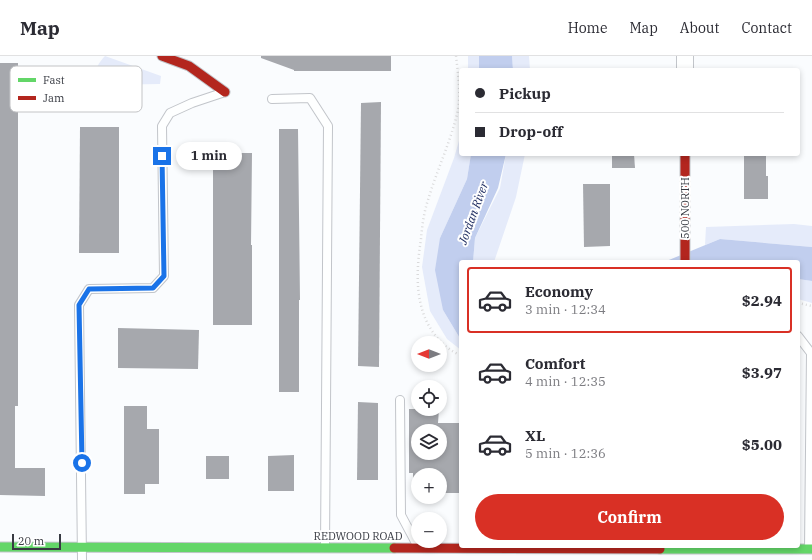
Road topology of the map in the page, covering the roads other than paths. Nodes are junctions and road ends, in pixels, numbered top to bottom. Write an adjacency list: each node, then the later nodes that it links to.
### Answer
1 (162, 56): 4 (main road)
2 (191, 56): 4 (lane)
3 (685, 56): 5 (street)
4 (189, 66): 6 (main road)
5 (685, 68)
6 (225, 92): 13 (lane)
7 (272, 99): 14 (lane)
8 (685, 156): 9 (main road, 500 NORTH)
9 (685, 260)
10 (800, 339): 17 (lane)
11 (400, 400): 19 (lane)
12 (0, 547): 13 (main road, REDWOOD ROAD)
13 (83, 547): 14 (main road, REDWOOD ROAD); 20 (lane)
14 (326, 548): 19 (main road, REDWOOD ROAD)
15 (532, 548): 19 (main road, REDWOOD ROAD)
16 (637, 548): 18 (main road, REDWOOD ROAD)
17 (810, 549): 18 (main road, REDWOOD ROAD)
18 (683, 552)
19 (418, 554)
20 (82, 560)

